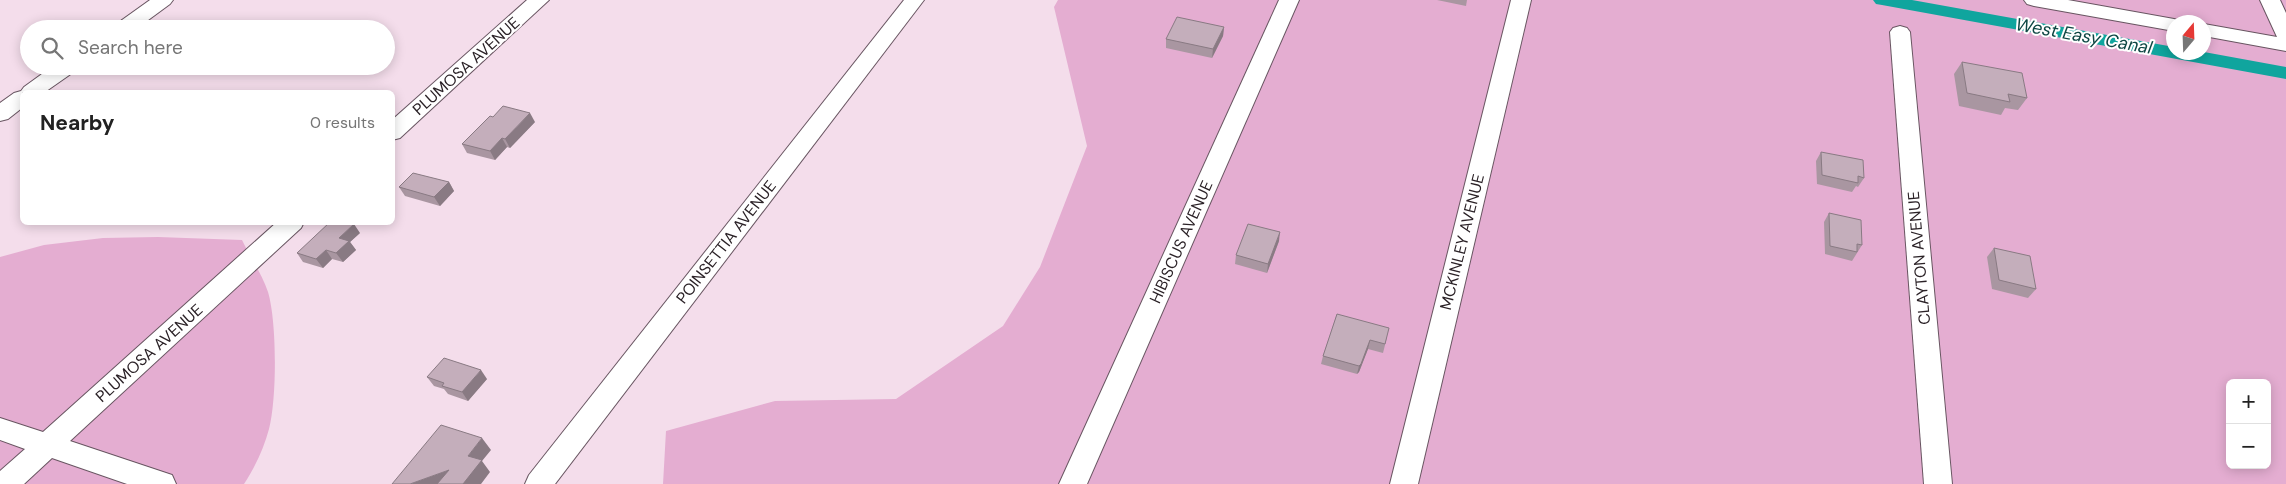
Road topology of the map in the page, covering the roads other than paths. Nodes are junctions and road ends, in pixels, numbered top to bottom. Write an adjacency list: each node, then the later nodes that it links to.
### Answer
1 (163, 0): 8 (street)
2 (539, 0): 18 (street, PLUMOSA AVENUE)
3 (914, 0): 24 (street, POINSETTIA AVENUE)
4 (1289, 0): 25 (street, HIBISCUS AVENUE)
5 (1521, 0): 26 (street, MCKINLEY AVENUE)
6 (2034, 0): 9 (street)
7 (2270, 0): 12 (street)
8 (135, 20)
9 (2166, 24)
10 (2211, 31): 13 (street)
11 (1900, 32): 27 (street, CLAYTON AVENUE)
12 (2286, 35)
13 (2286, 45)
14 (55, 75): 15 (street)
15 (34, 90)
16 (20, 99): 17 (street)
17 (0, 114)
18 (395, 130)
19 (291, 225): 21 (street, PLUMOSA AVENUE)
20 (0, 429): 21 (street)
21 (48, 445): 22 (street, PLUMOSA AVENUE); 23 (street)
22 (5, 484)
23 (162, 484)
24 (539, 484)
25 (1073, 484)
26 (1404, 484)
27 (1938, 484)

